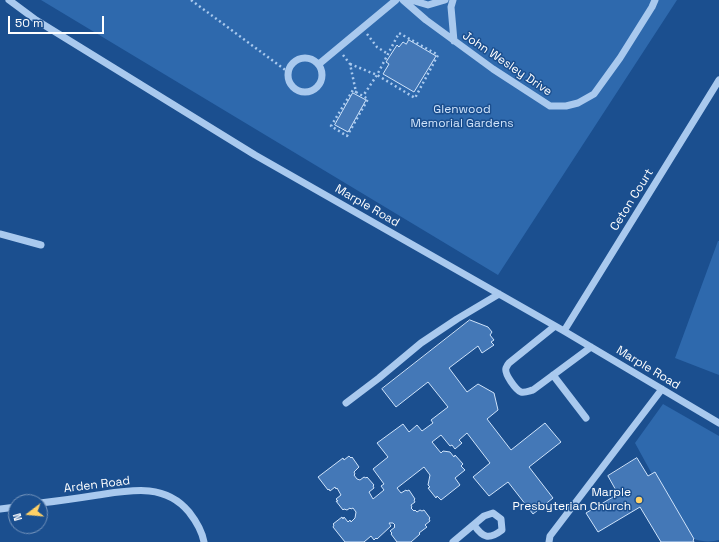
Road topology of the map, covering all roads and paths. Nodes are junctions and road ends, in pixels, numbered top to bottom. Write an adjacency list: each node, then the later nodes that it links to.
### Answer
1 (9, 0): 20 (street, Marple Road)
2 (191, 0): 13 (path)
3 (396, 0): 9 (street)
4 (403, 0): 10 (street, John Wesley Drive)
5 (411, 0): 6 (street)
6 (445, 0)
7 (453, 0): 10 (street)
8 (655, 0): 10 (street, John Wesley Drive)
9 (362, 28): 11 (path); 12 (street)
10 (454, 41)
11 (388, 54): 14 (path); 14 (path)
12 (318, 64): 13 (street); 13 (street)
13 (288, 72)
14 (377, 75): 16 (path); 17 (path)
15 (719, 80): 22 (street, Ceton Court)
16 (356, 92): 17 (path); 17 (path)
17 (363, 96)
18 (0, 234): 19 (street)
19 (41, 245)
20 (499, 294): 21 (street, Marple Road); 26 (street)
21 (555, 326): 22 (street, Marple Road); 24 (street)
22 (564, 331): 23 (street, Marple Road)
23 (591, 347): 24 (street); 25 (street, Marple Road)
24 (553, 375): 27 (street)
25 (662, 390): 28 (street, Marple Road); 33 (street)
26 (346, 403)
27 (586, 418)
28 (719, 423)
29 (48, 502): 31 (street, Arden Road)
30 (474, 525): 32 (street)
31 (204, 542)
32 (453, 542)
33 (549, 542)

